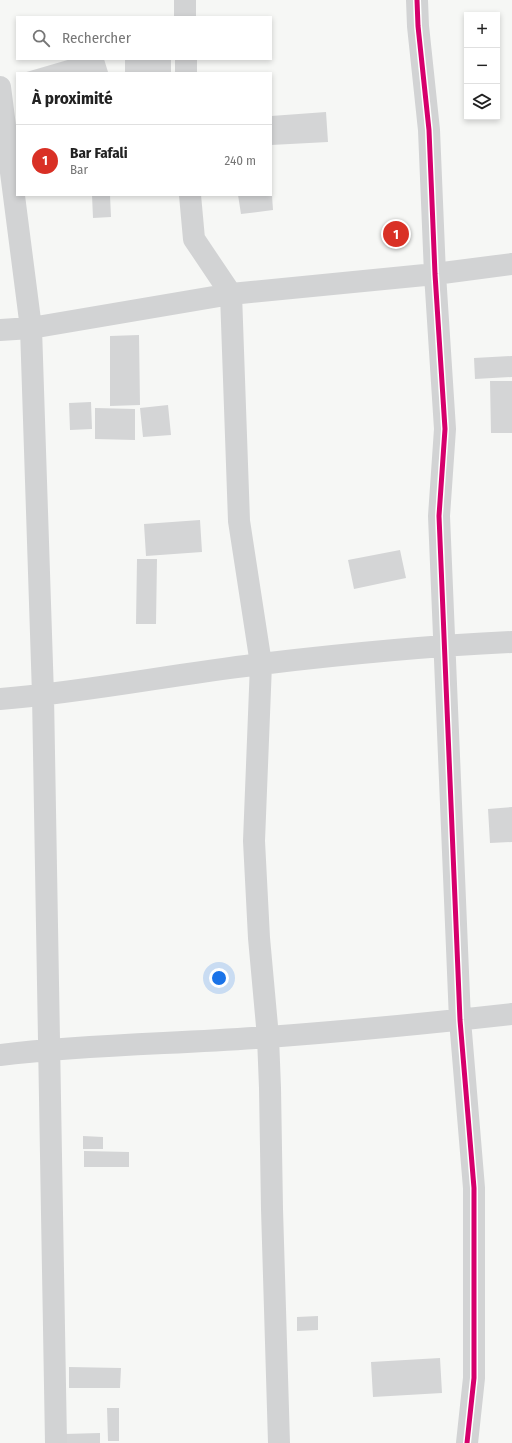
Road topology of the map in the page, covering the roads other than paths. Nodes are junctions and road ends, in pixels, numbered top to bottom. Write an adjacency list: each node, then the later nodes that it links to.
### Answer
1 (185, 0): 3 (street)
2 (417, 0): 9 (street)
3 (185, 16)
4 (186, 60): 5 (street)
5 (186, 72)
6 (0, 87): 11 (street)
7 (190, 196): 10 (street)
8 (512, 264): 9 (street)
9 (435, 274): 10 (street); 14 (street)
10 (232, 294): 11 (street); 15 (street)
11 (31, 328): 12 (street); 16 (street)
12 (0, 330)
13 (512, 642): 14 (street)
14 (445, 645): 15 (street); 19 (street)
15 (261, 664): 16 (street); 20 (street)
16 (43, 695): 17 (street); 21 (street)
17 (0, 699)
18 (512, 1014): 19 (street)
19 (460, 1020): 20 (street); 25 (street)
20 (268, 1037): 21 (street); 24 (street)
21 (48, 1050): 22 (street); 23 (street)
22 (0, 1056)
23 (56, 1443)
24 (279, 1443)
25 (467, 1443)

